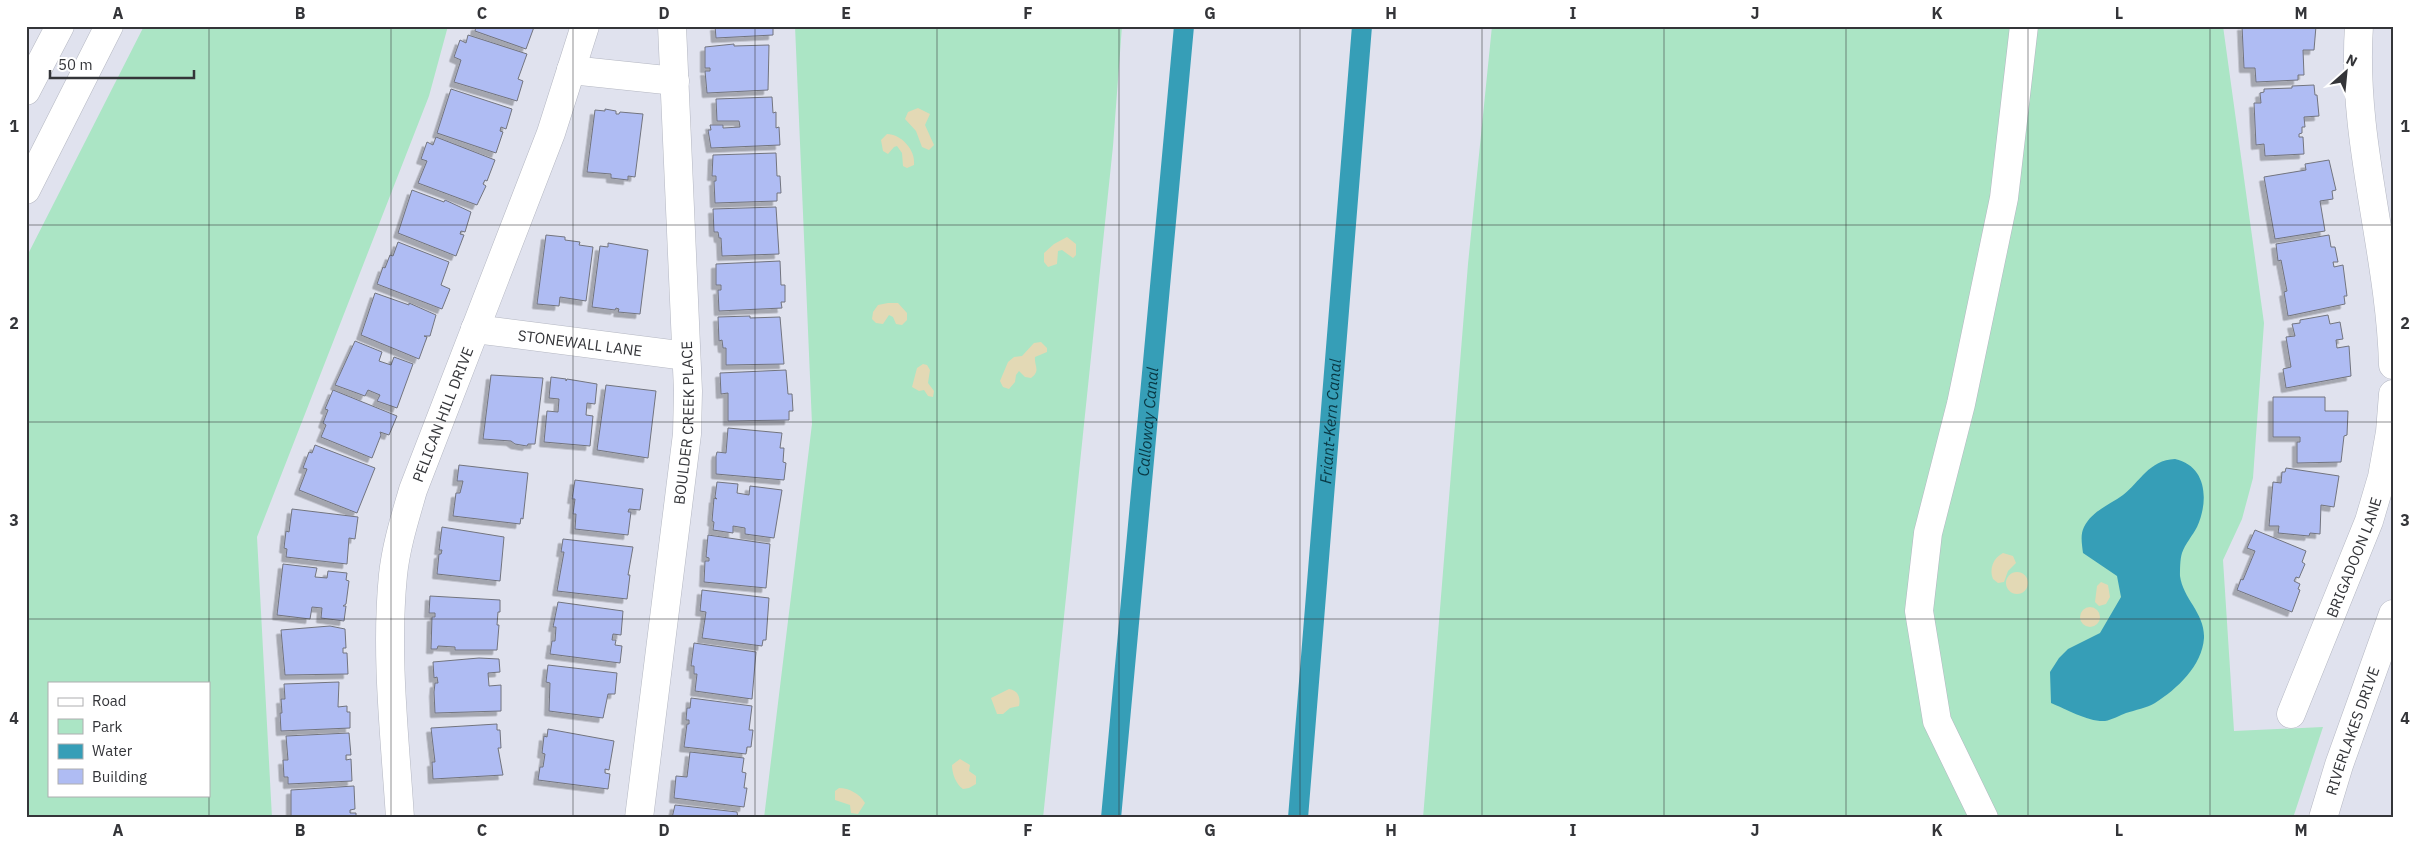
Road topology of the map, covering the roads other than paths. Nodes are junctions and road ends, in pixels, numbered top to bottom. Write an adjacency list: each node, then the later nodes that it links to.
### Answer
1 (60, 26): 9 (street)
2 (109, 26): 10 (street)
3 (585, 26): 7 (street, PELICAN HILL DRIVE)
4 (672, 26): 8 (street, BOULDER CREEK PLACE)
5 (2024, 26): 20 (street)
6 (2359, 26): 11 (street)
7 (571, 70): 8 (street); 12 (street, PELICAN HILL DRIVE)
8 (675, 81): 13 (street, BOULDER CREEK PLACE)
9 (26, 91)
10 (26, 190)
11 (2384, 214): 14 (street)
12 (475, 329): 13 (street, STONEWALL LANE); 18 (street, PELICAN HILL DRIVE)
13 (686, 356): 19 (street, BOULDER CREEK PLACE)
14 (2393, 365)
15 (2393, 394): 17 (street, BRIGADOON LANE)
16 (2393, 614): 21 (street, RIVERLAKES DRIVE)
17 (2291, 714)
18 (400, 818)
19 (639, 818)
20 (1984, 818)
21 (2323, 818)

